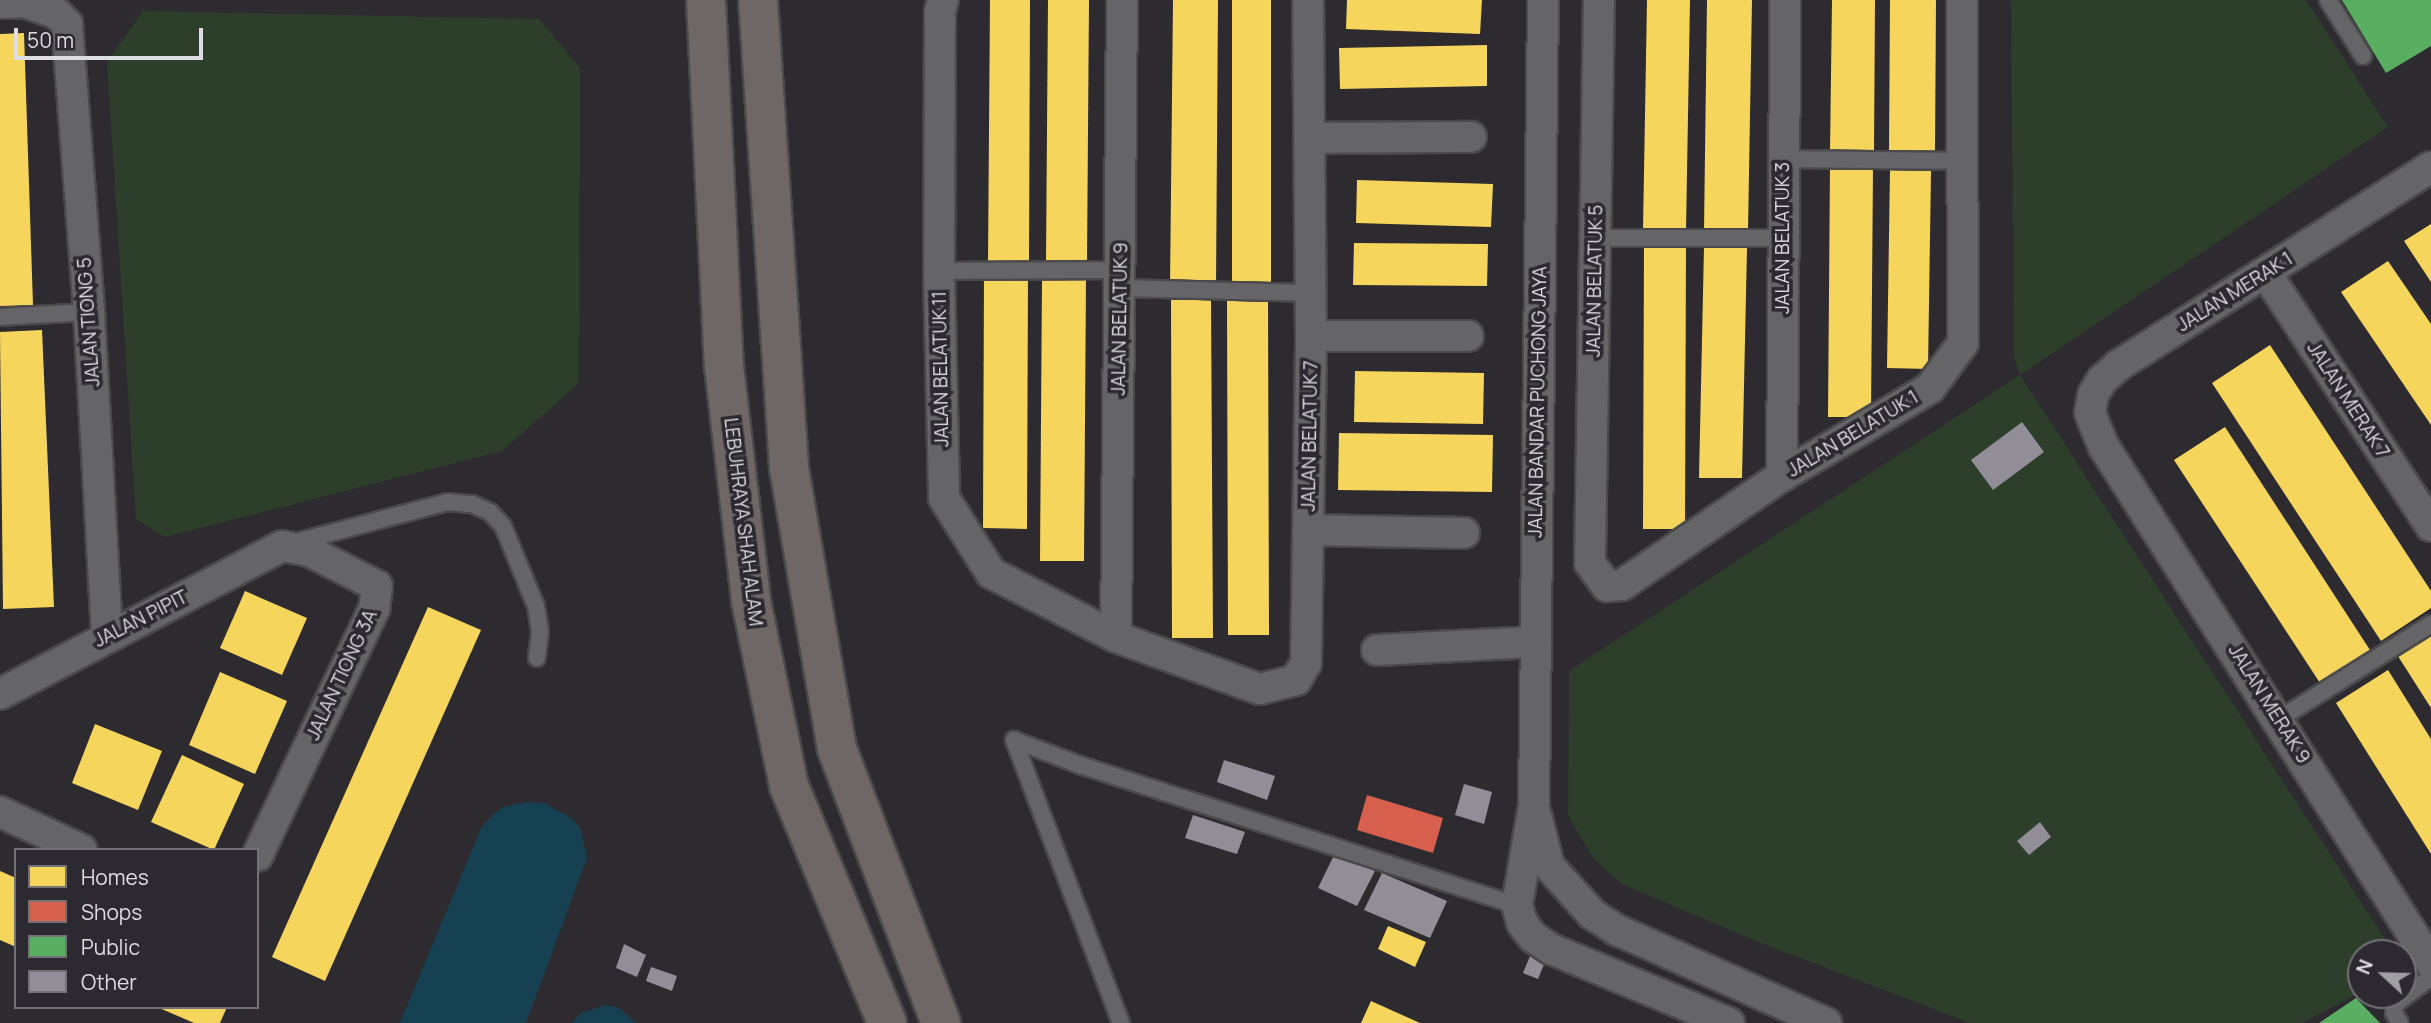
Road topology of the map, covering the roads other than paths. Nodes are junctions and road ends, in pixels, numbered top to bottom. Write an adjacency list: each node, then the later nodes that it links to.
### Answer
1 (706, 0): 49 (highway, LEBUHRAYA SHAH ALAM)
2 (758, 0): 50 (highway)
3 (1122, 0): 22 (street, JALAN BELATUK 9)
4 (1308, 0): 14 (street, JALAN BELATUK 7)
5 (1543, 0): 38 (street, JALAN BANDAR PUCHONG JAYA)
6 (1599, 0): 18 (street, JALAN BELATUK 5)
7 (1785, 0): 15 (street, JALAN BELATUK 3)
8 (1962, 0): 16 (street, JALAN BELATUK 1)
9 (2328, 0): 12 (lane)
10 (0, 3): 24 (street, JALAN TIONG 5)
11 (942, 6): 20 (street, JALAN BELATUK 11)
12 (2363, 56)
13 (1471, 137): 14 (street)
14 (1310, 138): 23 (street, JALAN BELATUK 7)
15 (1784, 159): 16 (lane); 19 (street, JALAN BELATUK 3)
16 (1962, 161): 29 (street, JALAN BELATUK 1)
17 (2431, 167): 21 (street, JALAN MERAK 1)
18 (1595, 238): 19 (lane); 34 (street, JALAN BELATUK 5)
19 (1783, 238): 29 (street, JALAN BELATUK 3)
20 (939, 271): 22 (lane); 37 (street, JALAN BELATUK 11)
21 (2266, 273): 28 (street, JALAN MERAK 1); 30 (street, JALAN MERAK 7)
22 (1121, 279): 23 (lane); 37 (street, JALAN BELATUK 9)
23 (1311, 293): 26 (street, JALAN BELATUK 7)
24 (89, 312): 25 (lane); 36 (street, JALAN TIONG 5)
25 (0, 317)
26 (1311, 336): 27 (street); 31 (street, JALAN BELATUK 7)
27 (1468, 336)
28 (2104, 447): 42 (street, JALAN MERAK 9)
29 (1782, 476): 34 (street, JALAN BELATUK 1)
30 (2431, 526)
31 (1308, 530): 32 (street); 37 (street, JALAN BELATUK 7)
32 (1464, 533)
33 (282, 546): 36 (street, JALAN PIPIT); 40 (lane); 46 (street, JALAN TIONG 3A)
34 (1590, 563)
35 (2431, 624): 42 (lane)
36 (107, 636): 41 (street, JALAN PIPIT)
37 (1116, 637)
38 (1535, 642): 39 (street); 43 (street, JALAN BANDAR PUCHONG JAYA)
39 (1377, 650)
40 (537, 658)
41 (0, 694)
42 (2279, 719): 48 (street, JALAN MERAK 9)
43 (1534, 805): 47 (street, JALAN BANDAR PUCHONG JAYA); 53 (street, JALAN BANDAR PUCHONG JAYA)
44 (0, 813): 45 (street)
45 (78, 848)
46 (259, 852)
47 (1517, 905): 51 (lane); 52 (street)
48 (2431, 965): 54 (lane)
49 (887, 1023)
50 (941, 1023)
51 (1121, 1023)
52 (1729, 1023)
53 (1826, 1023)
54 (2400, 1023)

